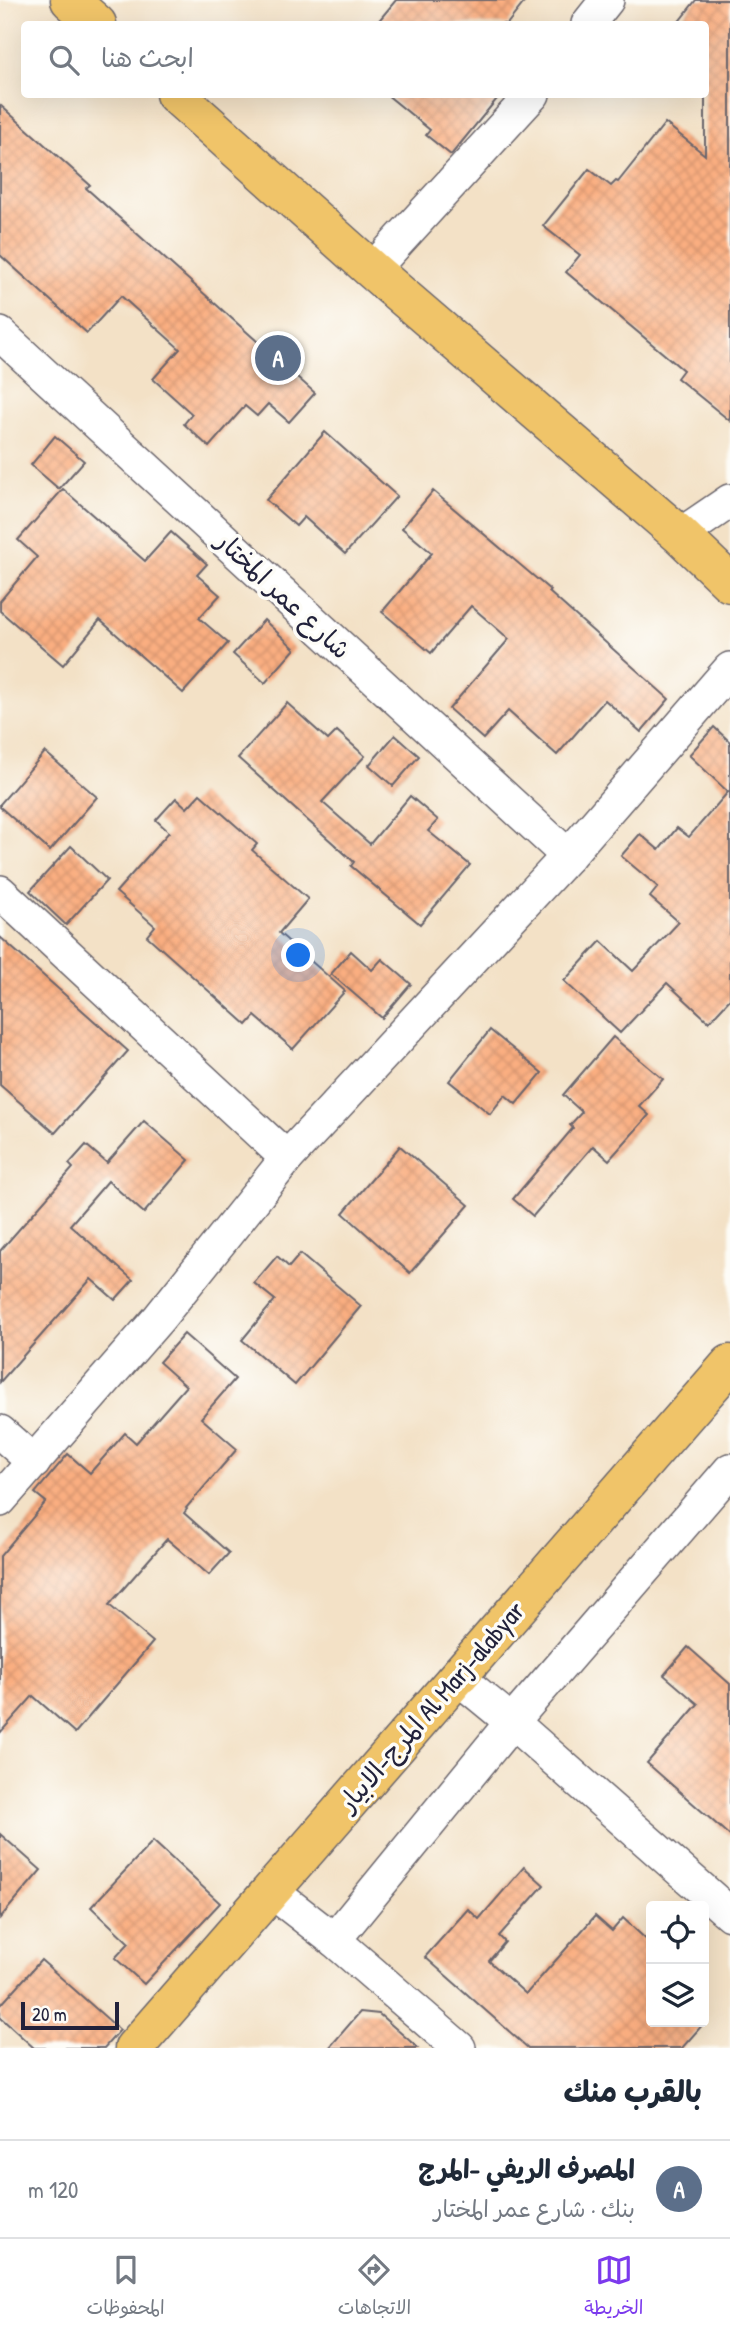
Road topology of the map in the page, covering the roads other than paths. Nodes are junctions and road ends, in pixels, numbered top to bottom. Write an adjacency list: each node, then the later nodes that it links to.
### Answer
1 (71, 0): 3 (main road)
2 (607, 0): 4 (street)
3 (94, 21)
4 (590, 21)
5 (179, 98): 7 (main road)
6 (529, 98): 7 (street)
7 (372, 270): 10 (main road)
8 (0, 334): 13 (street, شارع عمر المختار)
9 (730, 501): 10 (street)
10 (680, 535): 11 (main road)
11 (730, 583)
12 (730, 669): 13 (street)
13 (568, 856): 15 (street)
14 (0, 892): 15 (street)
15 (287, 1158): 18 (street)
16 (730, 1364): 21 (main road, المرج-الابيار Al Marj-alabyar)
17 (0, 1432): 18 (street)
18 (34, 1462): 20 (street)
19 (730, 1471): 22 (street)
20 (0, 1500)
21 (456, 1676): 22 (street); 23 (main road, المرج-الابيار Al Marj-alabyar)
22 (512, 1721): 24 (street); 25 (street)
23 (271, 1891): 25 (street); 26 (main road, المرج-الابيار Al Marj-alabyar)
24 (730, 1913)
25 (334, 1940): 27 (street)
26 (134, 2048)
27 (460, 2048)

